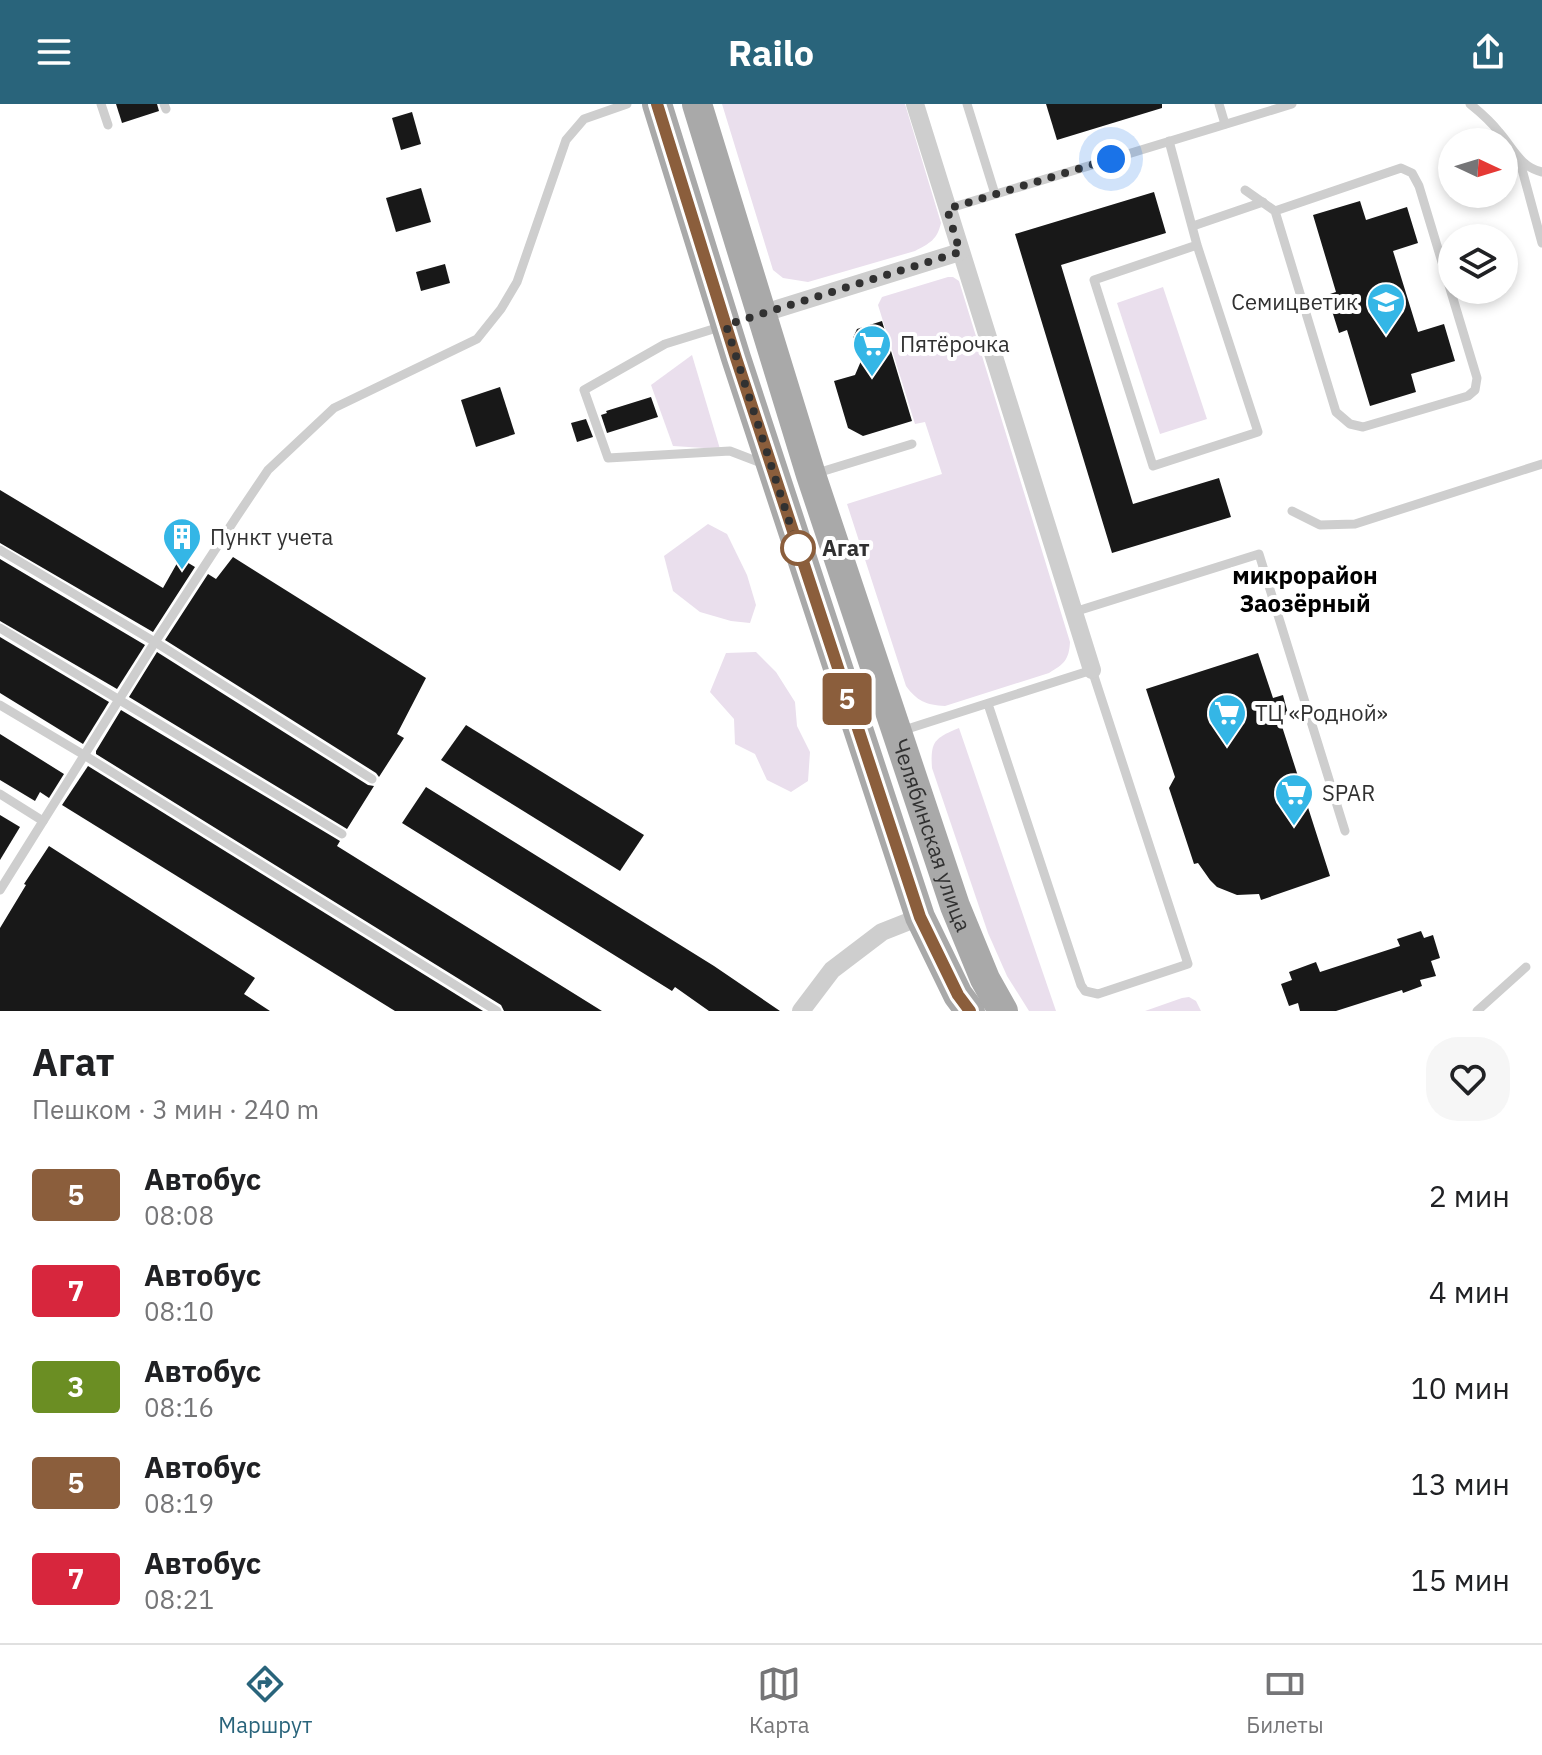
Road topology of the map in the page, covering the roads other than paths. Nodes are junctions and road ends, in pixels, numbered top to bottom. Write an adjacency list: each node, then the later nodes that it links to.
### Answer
1 (101, 104): 11 (lane)
2 (657, 104): 25 (main road, Челябинская улица)
3 (697, 104): 24 (main road, Челябинская улица)
4 (915, 104): 18 (street)
5 (967, 104): 16 (lane)
6 (1219, 104): 10 (lane)
7 (1292, 104): 10 (lane)
8 (1470, 104): 13 (lane)
9 (622, 105): 34 (lane)
10 (1225, 124): 12 (lane)
11 (108, 125)
12 (1169, 141): 16 (lane); 20 (lane)
13 (1519, 158): 14 (lane); 21 (lane)
14 (1542, 172)
15 (1245, 190): 17 (lane)
16 (995, 194): 18 (lane)
17 (1263, 202): 19 (lane); 20 (lane)
18 (947, 209): 23 (street)
19 (1275, 211): 19 (lane)
20 (1193, 226): 22 (lane)
21 (1542, 243)
22 (1197, 245): 22 (lane)
23 (960, 252): 24 (street); 32 (street)
24 (761, 314): 25 (main road); 29 (main road, Челябинская улица)
25 (726, 325): 28 (main road, Челябинская улица); 28 (lane)
26 (912, 444): 29 (lane)
27 (1542, 464): 30 (lane)
28 (772, 467): 49 (main road, Челябинская улица)
29 (811, 475): 39 (main road, Челябинская улица)
30 (1292, 511)
31 (0, 550): 34 (lane)
32 (1074, 612): 35 (street); 44 (lane)
33 (0, 628): 36 (lane)
34 (155, 642): 36 (lane); 41 (lane)
35 (1092, 670): 37 (lane); 37 (lane)
36 (120, 698): 40 (lane); 45 (lane)
37 (988, 704): 39 (lane)
38 (0, 705): 40 (lane)
39 (897, 732): 48 (main road, Челябинская улица)
40 (84, 755): 43 (lane); 51 (lane)
41 (372, 779)
42 (0, 794): 43 (lane)
43 (43, 821): 46 (lane)
44 (1345, 831)
45 (342, 834)
46 (4, 874): 47 (lane)
47 (0, 890)
48 (955, 906): 49 (main road); 54 (main road, Челябинская улица)
49 (920, 917): 52 (street); 53 (main road, Челябинская улица)
50 (1526, 967): 55 (lane)
51 (497, 1011)
52 (801, 1011)
53 (970, 1011)
54 (1003, 1011)
55 (1477, 1011)

